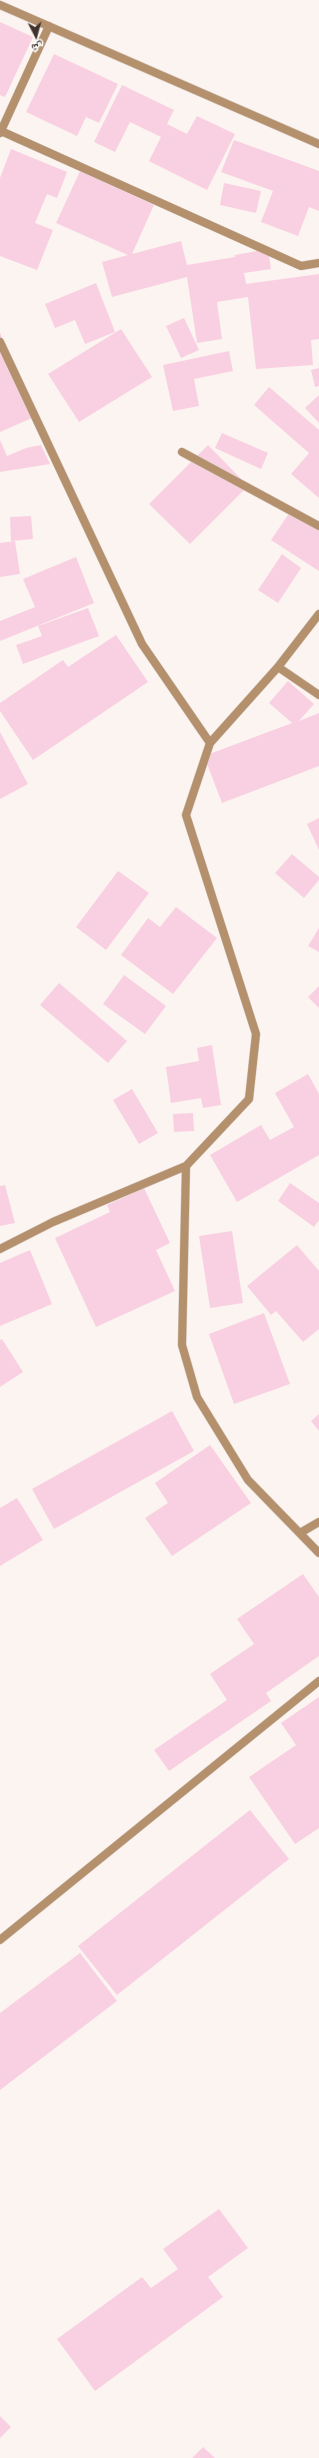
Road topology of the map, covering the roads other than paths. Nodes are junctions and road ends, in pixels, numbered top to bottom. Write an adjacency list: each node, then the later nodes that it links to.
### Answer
1 (0, 5): 2 (street)
2 (49, 26): 3 (street); 4 (street)
3 (0, 132): 5 (street)
4 (319, 144)
5 (319, 263)
6 (0, 342): 12 (street)
7 (182, 452): 8 (street)
8 (319, 526)
9 (319, 614): 10 (street)
10 (278, 667): 11 (street); 12 (street)
11 (319, 695)
12 (210, 743): 13 (street)
13 (186, 1166): 14 (street); 16 (street)
14 (0, 1249)
15 (319, 1522): 16 (street)
16 (300, 1533): 17 (street)
17 (319, 1553)
18 (319, 1680): 19 (street)
19 (0, 1940)

